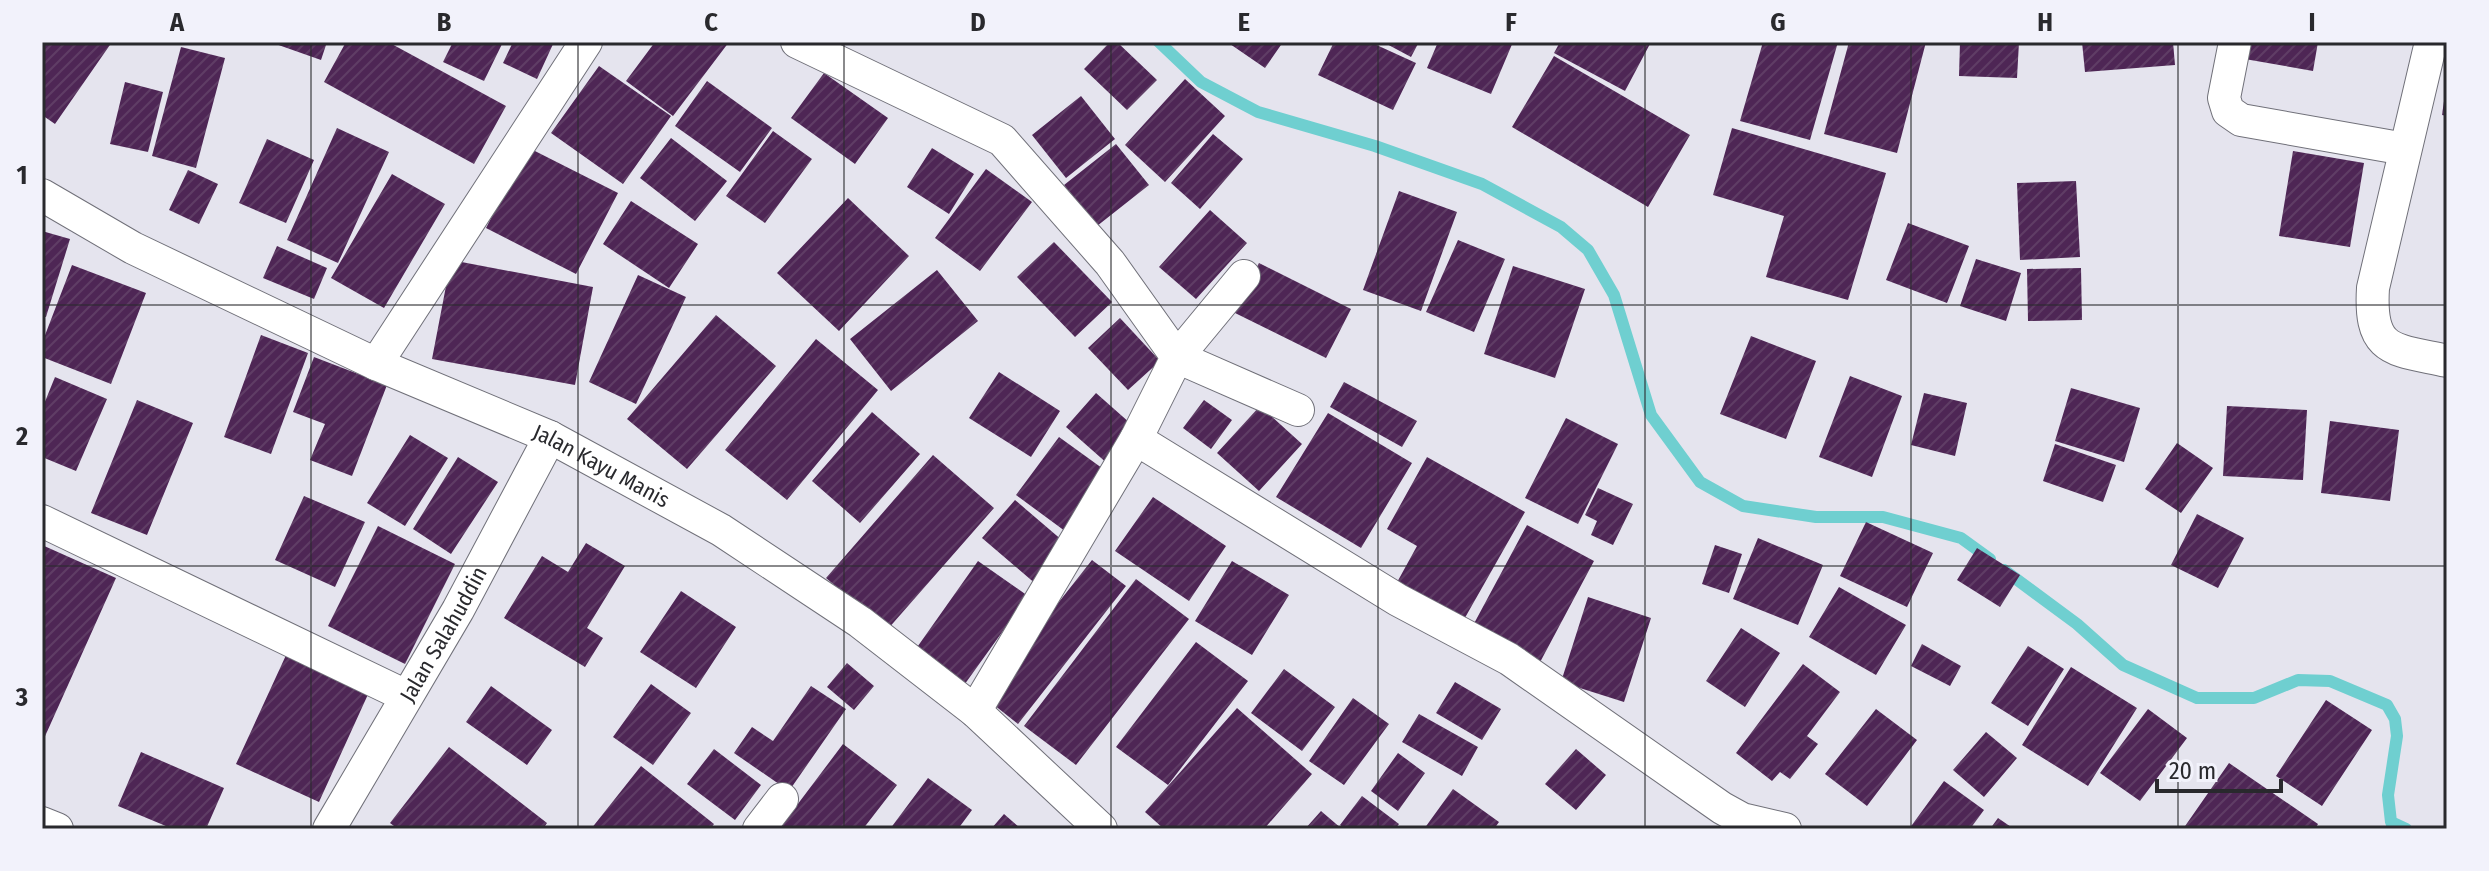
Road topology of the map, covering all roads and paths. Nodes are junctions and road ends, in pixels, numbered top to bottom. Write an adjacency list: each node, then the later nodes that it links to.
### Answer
1 (586, 42): 10 (street)
2 (797, 42): 8 (street)
3 (2235, 42): 5 (street)
4 (2431, 42): 5 (street)
5 (2405, 149): 9 (street)
6 (42, 195): 10 (street, Jalan Kayu Manis)
7 (1244, 276): 8 (street)
8 (1177, 357): 11 (street); 13 (street)
9 (2447, 361)
10 (376, 364): 12 (street, Jalan Kayu Manis)
11 (1298, 410)
12 (550, 437): 15 (street, Jalan Salahuddin); 16 (street, Jalan Kayu Manis)
13 (1136, 439): 16 (street); 23 (street)
14 (42, 521): 15 (street)
15 (406, 696): 20 (street, Jalan Salahuddin)
16 (975, 711): 22 (street, Jalan Kayu Manis)
17 (782, 799): 21 (street)
18 (42, 823): 19 (street)
19 (57, 829)
20 (329, 829)
21 (759, 829)
22 (1101, 829)
23 (1785, 829)

